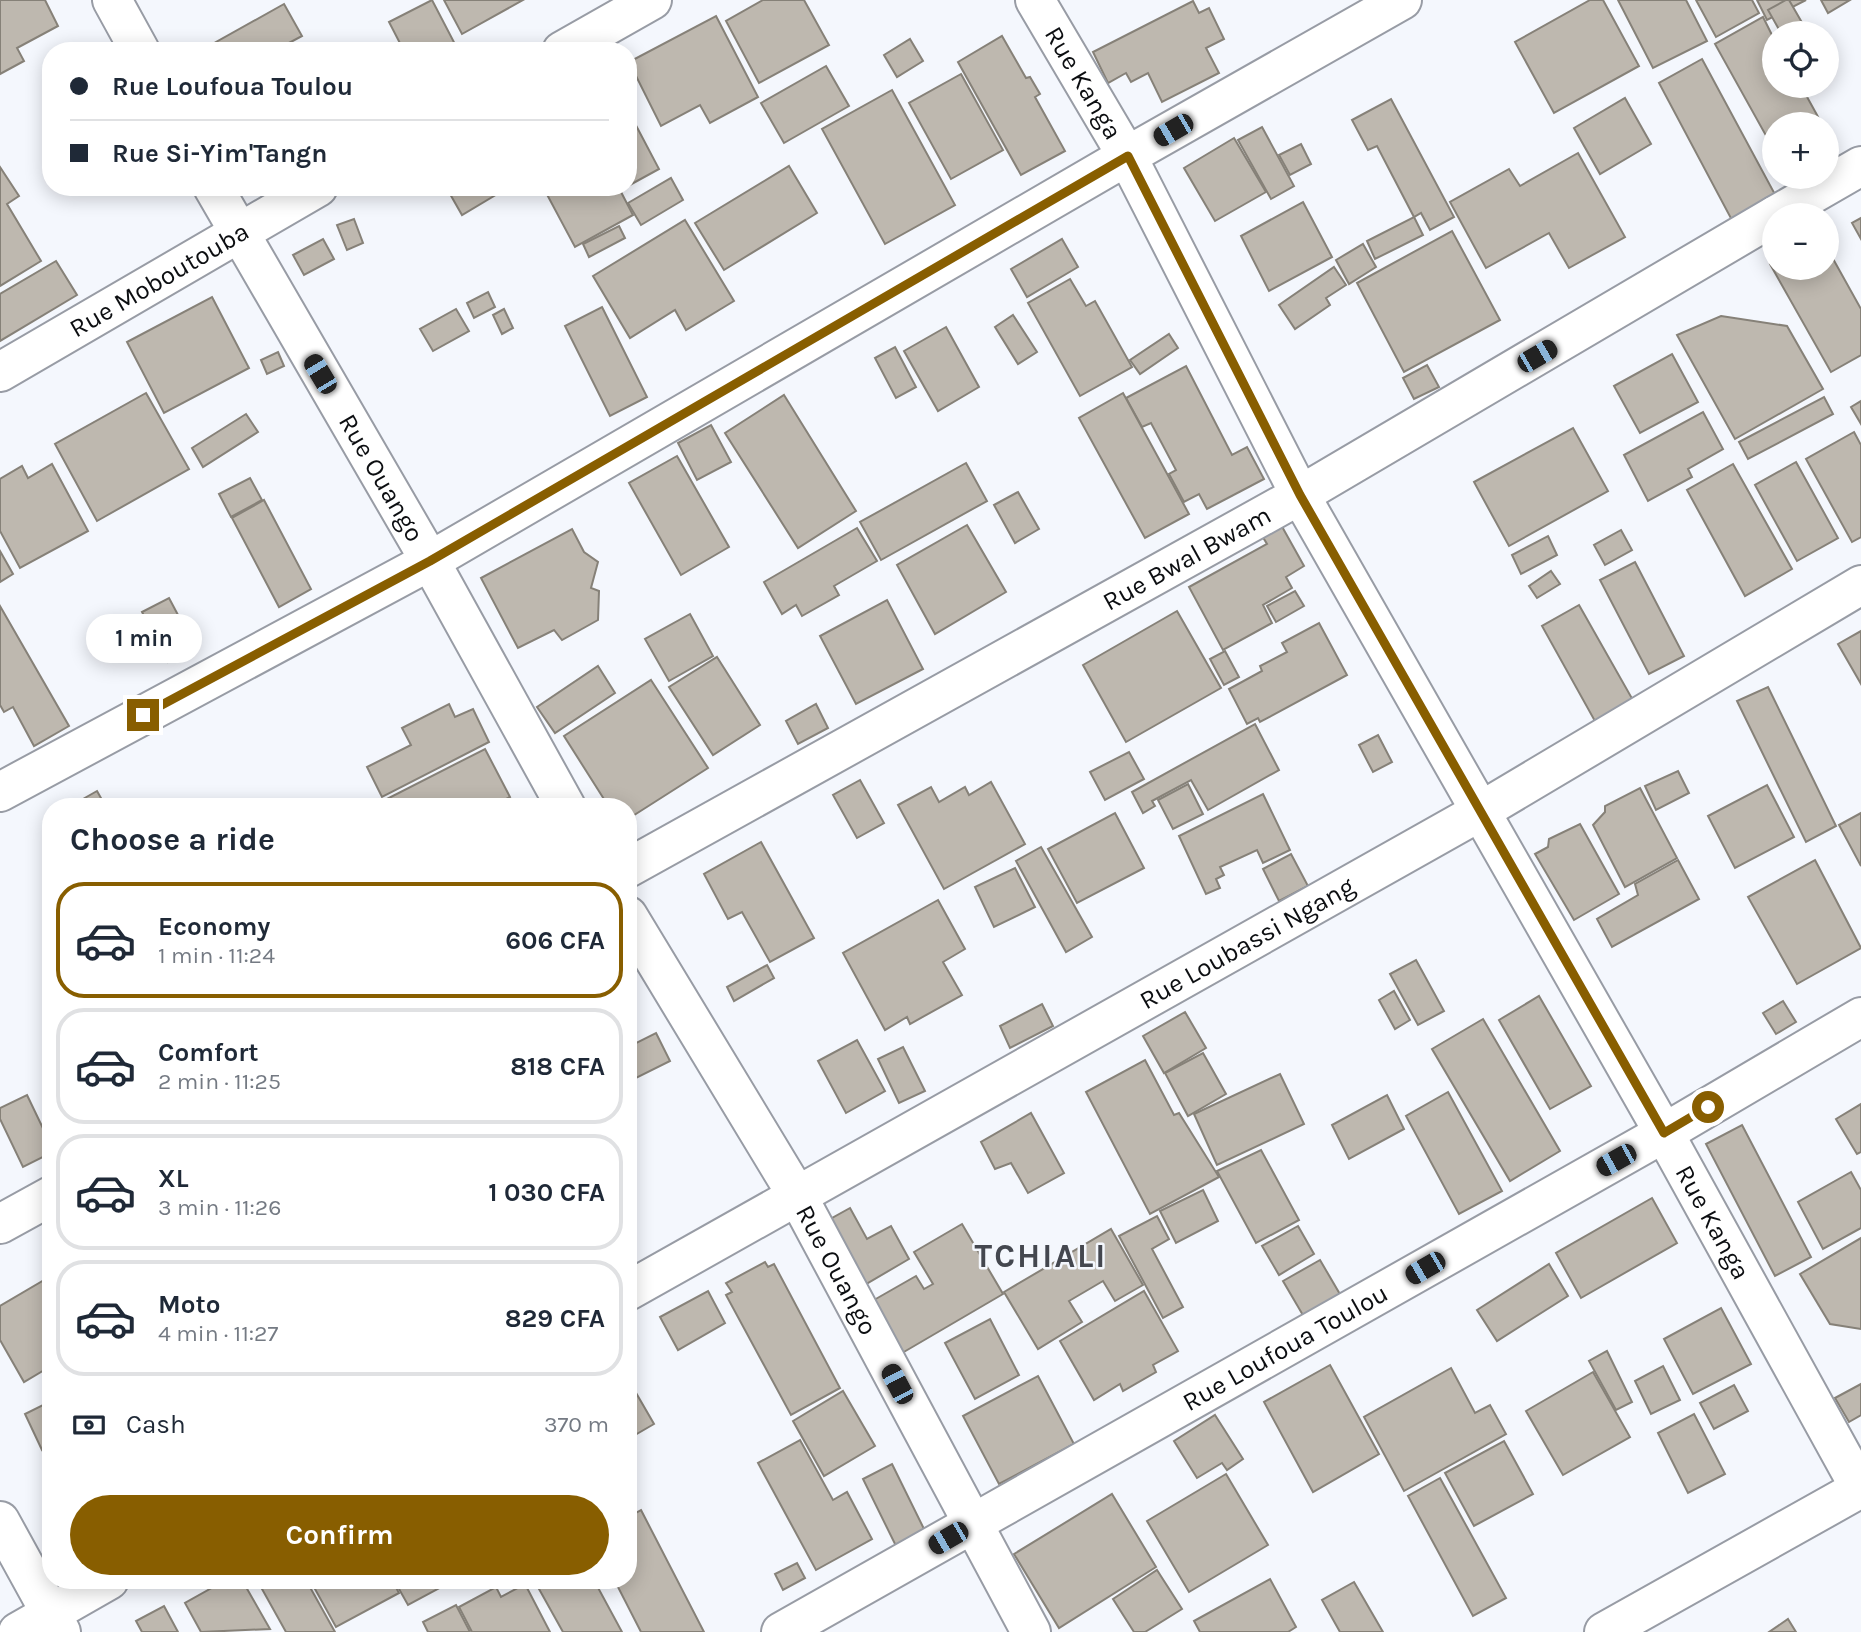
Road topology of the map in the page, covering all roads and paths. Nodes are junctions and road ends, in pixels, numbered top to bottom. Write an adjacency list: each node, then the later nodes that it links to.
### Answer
1 (112, 0): 5 (street)
2 (652, 0): 6 (street)
3 (1035, 0): 7 (street, Rue Kanga)
4 (1402, 0): 7 (street)
5 (135, 42)
6 (578, 42)
7 (1128, 156): 15 (street, Rue Kanga); 16 (street)
8 (1861, 166): 11 (street, Rue Bwal Bwam)
9 (218, 196): 13 (street, Rue Ouango)
10 (302, 196): 13 (street, Rue Moboutouba)
11 (1797, 203)
12 (1762, 224): 15 (street, Rue Bwal Bwam)
13 (237, 233): 14 (street, Rue Moboutouba); 16 (street, Rue Ouango)
14 (0, 372)
15 (1300, 495): 20 (street, Rue Kanga); 21 (street, Rue Bwal Bwam)
16 (430, 561): 18 (street); 19 (street, Rue Ouango)
17 (1861, 585): 20 (street, Rue Loubassi Ngang)
18 (0, 792)
19 (561, 798)
20 (1481, 811): 24 (street, Rue Kanga); 25 (street, Rue Loubassi Ngang)
21 (637, 862)
22 (637, 931): 25 (street, Rue Ouango)
23 (1861, 1017): 24 (street, Rue Loufoua Toulou)
24 (1664, 1133): 29 (street, Rue Kanga); 31 (street, Rue Loufoua Toulou)
25 (798, 1197): 28 (street, Rue Loubassi Ngang); 31 (street, Rue Ouango)
26 (42, 1201): 27 (street)
27 (0, 1224)
28 (637, 1286)
29 (1861, 1489): 37 (street)
30 (0, 1521): 33 (street)
31 (971, 1525): 35 (street, Rue Loufoua Toulou); 36 (street, Rue Ouango)
32 (98, 1589): 33 (street)
33 (56, 1623): 34 (street)
34 (18, 1632)
35 (781, 1632)
36 (1031, 1632)
37 (1604, 1632)

